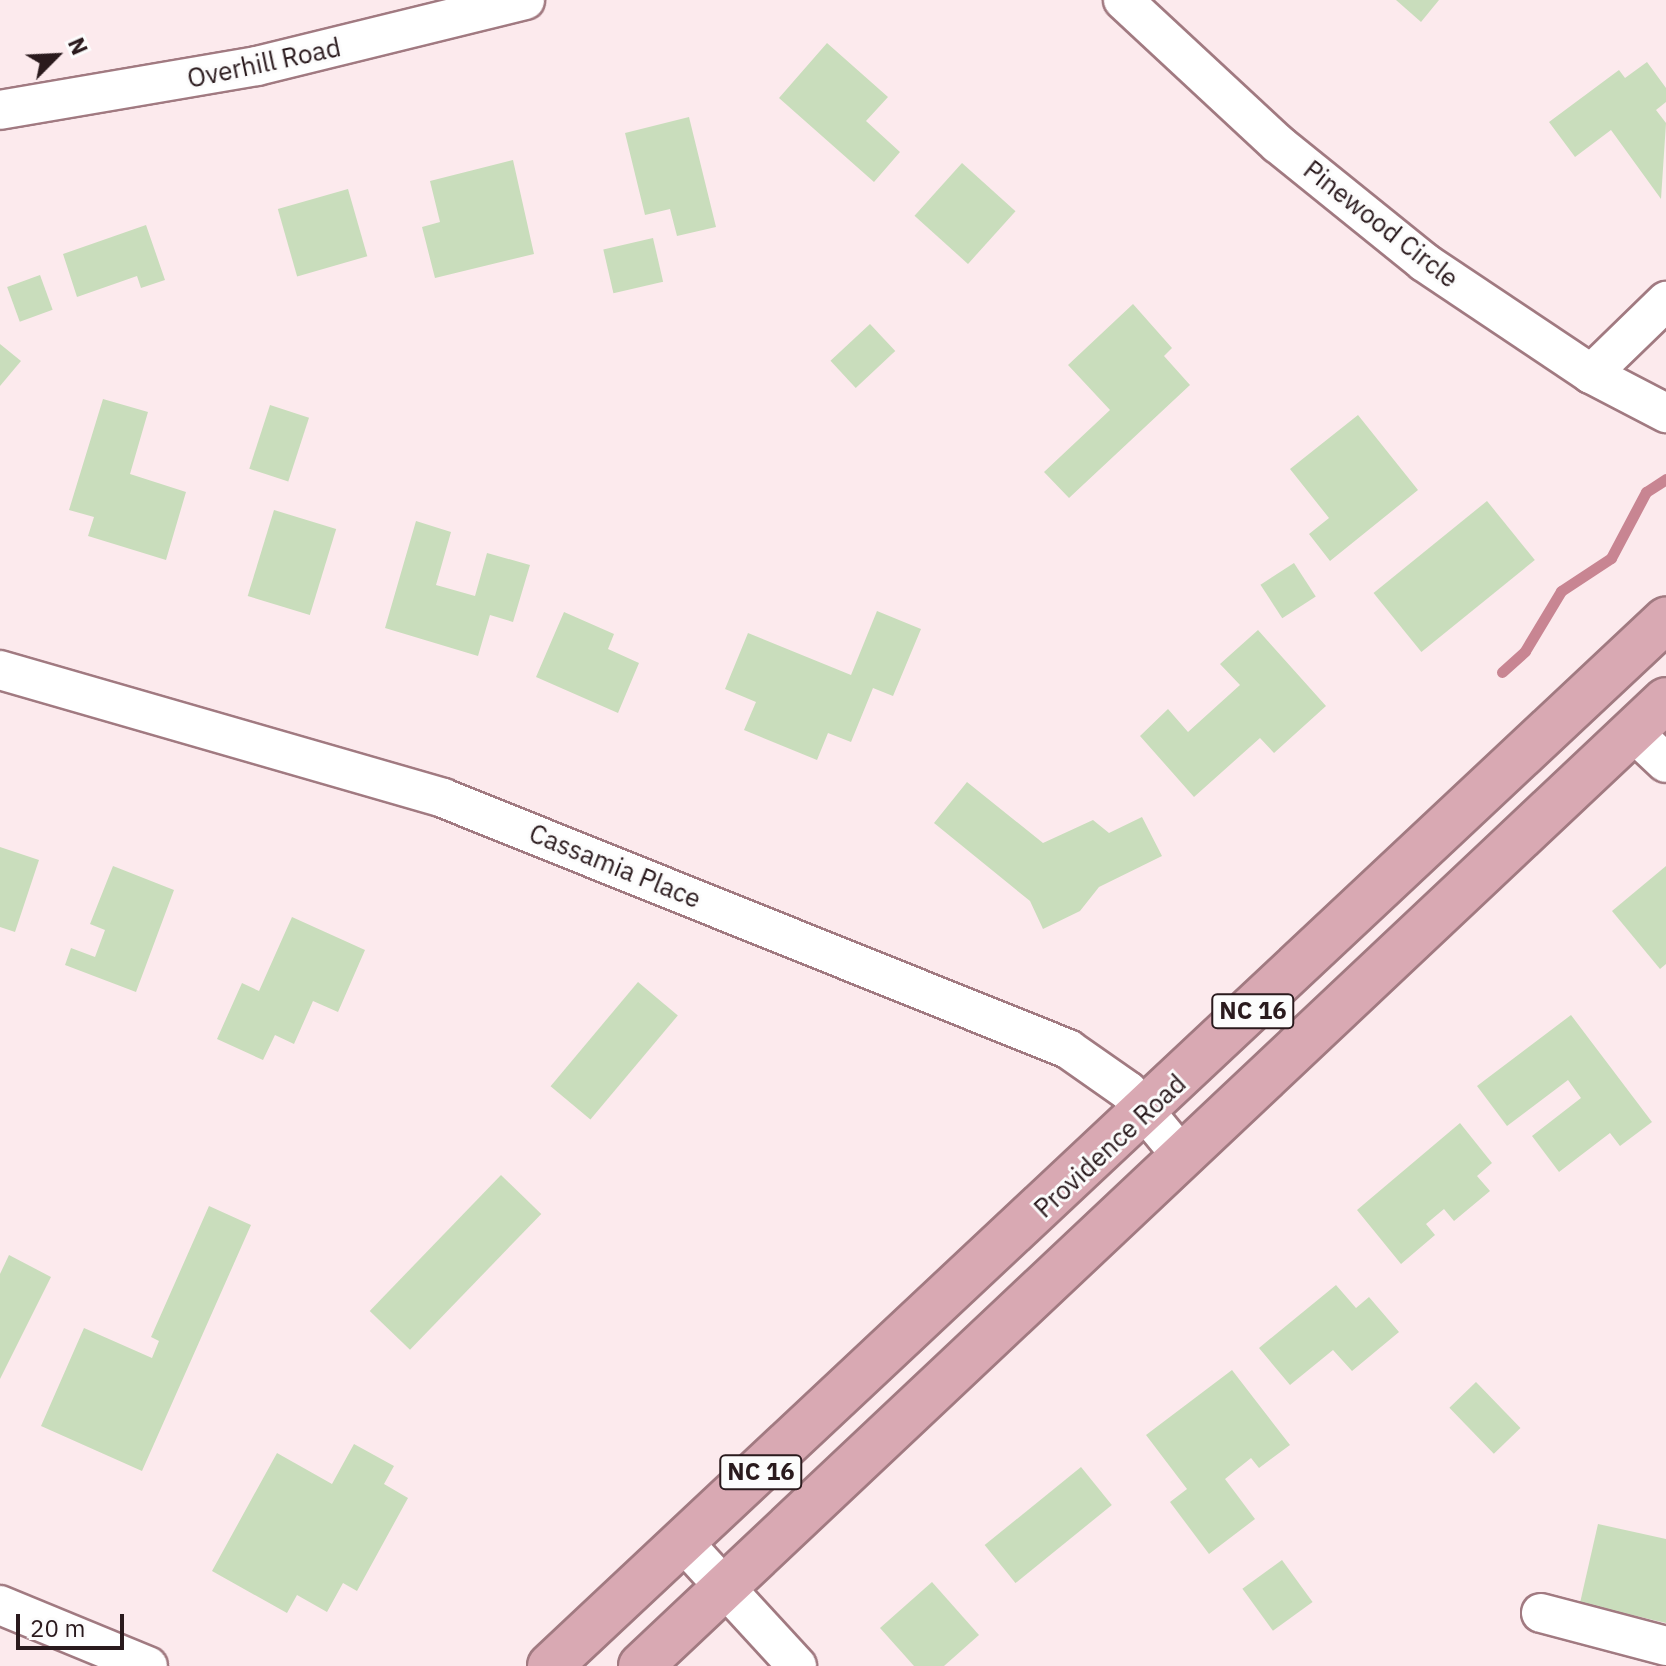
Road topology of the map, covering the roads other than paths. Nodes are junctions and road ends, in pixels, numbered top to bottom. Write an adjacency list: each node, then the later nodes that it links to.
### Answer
1 (525, 0): 3 (street, Overhill Road)
2 (1123, 0): 5 (street, Pinewood Circle)
3 (0, 110)
4 (1666, 301): 5 (street)
5 (1591, 374): 6 (street, Pinewood Circle)
6 (1666, 413)
7 (1666, 620): 12 (main road, Providence Road / NC 16)
8 (0, 670): 12 (street, Cassamia Place)
9 (1666, 700): 10 (main road, NC 16)
10 (1633, 732): 11 (street); 13 (main road, NC 16)
11 (1666, 763)
12 (1148, 1111): 13 (street, Cassamia Place); 14 (main road, Providence Road / NC 16)
13 (1181, 1155): 15 (main road, NC 16)
14 (684, 1543): 15 (street); 20 (main road, Providence Road / NC 16)
15 (726, 1590): 21 (main road, NC 16); 22 (street)
16 (0, 1605): 19 (street)
17 (1541, 1613): 18 (street)
18 (1666, 1646)
19 (148, 1666)
20 (550, 1666)
21 (641, 1666)
22 (797, 1666)

